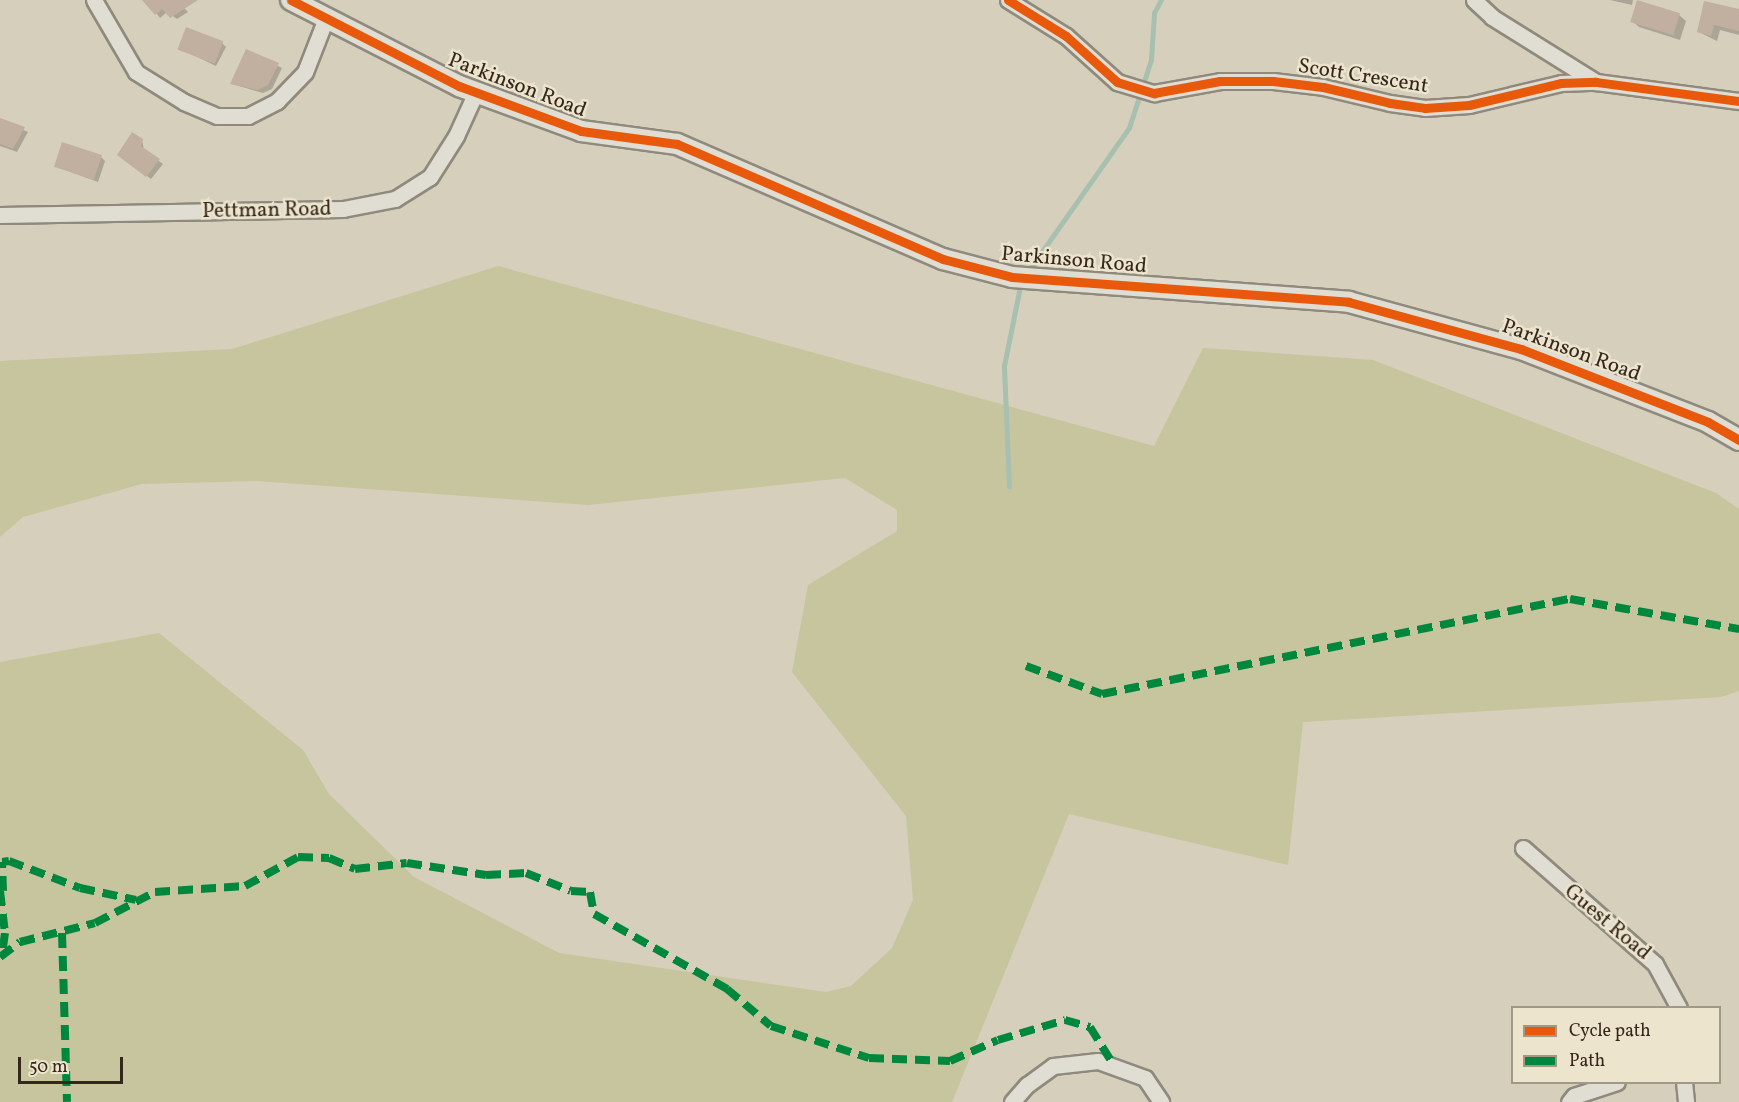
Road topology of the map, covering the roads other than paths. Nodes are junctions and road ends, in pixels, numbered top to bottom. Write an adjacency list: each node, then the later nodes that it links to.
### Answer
1 (94, 0): 5 (street)
2 (291, 0): 5 (street, Parkinson Road)
3 (1008, 0): 6 (street, Scott Crescent)
4 (1474, 0): 6 (street)
5 (326, 18): 7 (street, Parkinson Road)
6 (1596, 82): 8 (street, Scott Crescent)
7 (476, 92): 9 (street, Pettman Road); 10 (street, Parkinson Road)
8 (1739, 101)
9 (0, 216)
10 (1739, 440)
11 (1522, 848): 12 (street, Guest Road)
12 (1678, 1006)
13 (1614, 1084): 17 (street)
14 (1684, 1084): 18 (street)
15 (1012, 1102): 16 (street)
16 (1161, 1102)
17 (1569, 1102)
18 (1686, 1102)

